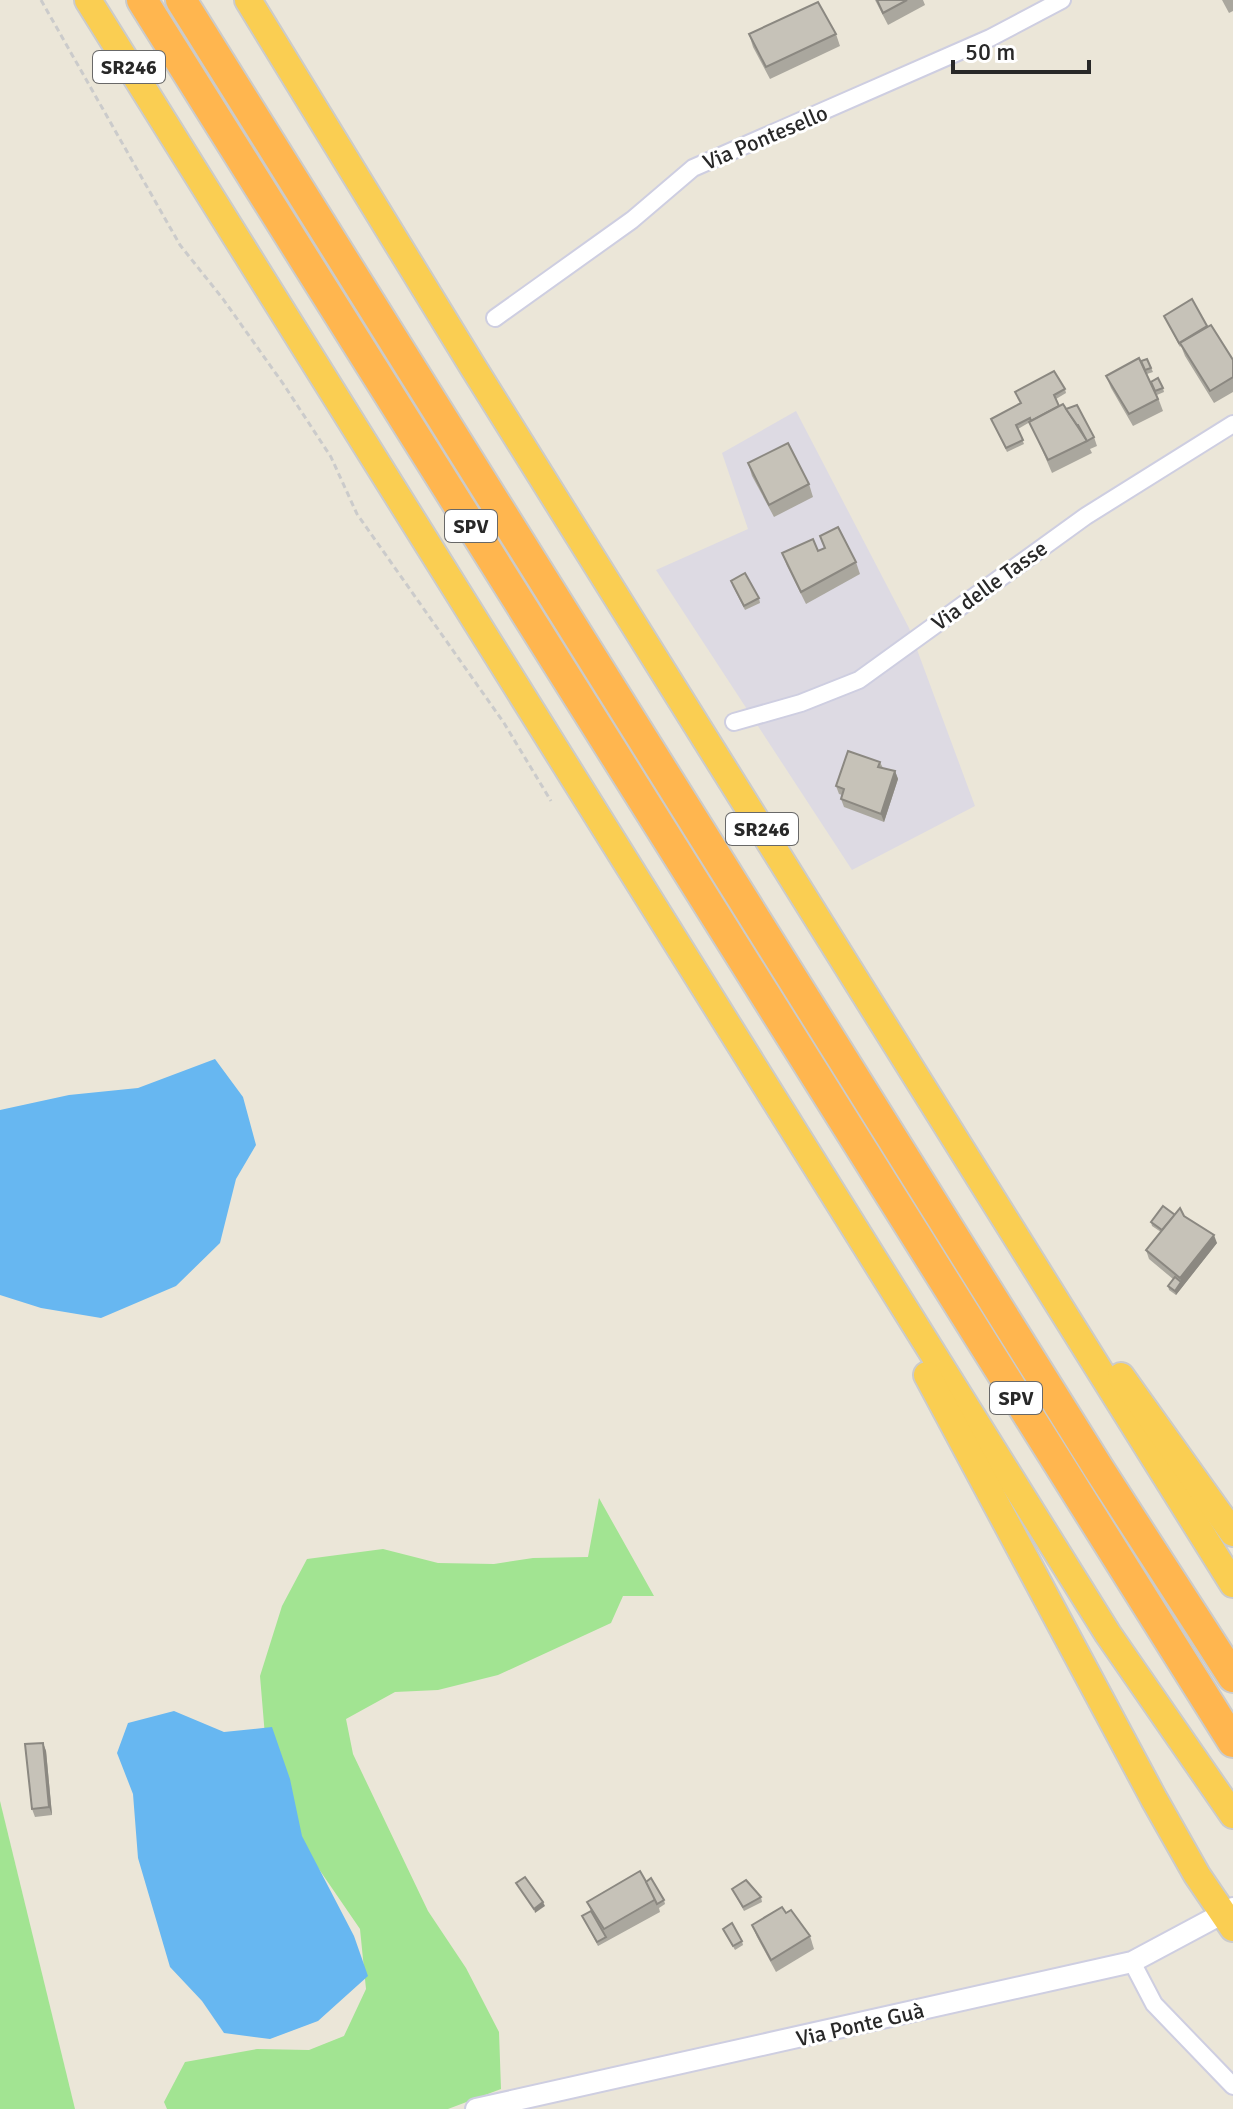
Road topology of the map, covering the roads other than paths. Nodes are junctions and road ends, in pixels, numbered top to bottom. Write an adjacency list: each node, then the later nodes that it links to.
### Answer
1 (88, 0): 10 (highway, SR246)
2 (142, 0): 14 (highway, SPV)
3 (181, 0): 13 (highway, SPV)
4 (248, 0): 9 (highway, SR246)
5 (1062, 0): 6 (street, Via Pontesello)
6 (495, 318)
7 (1233, 424): 8 (street, Via delle Tasse)
8 (734, 722)
9 (961, 1147): 11 (highway); 12 (highway, SR246)
10 (845, 1214): 15 (highway); 16 (highway)
11 (1233, 1533)
12 (1233, 1584)
13 (1233, 1677)
14 (1233, 1742)
15 (1233, 1815)
16 (1229, 1916): 17 (street, Via Ponte Guà)
17 (1132, 1962): 18 (street); 19 (street, Via Ponte Guà)
18 (1233, 2086)
19 (476, 2109)

